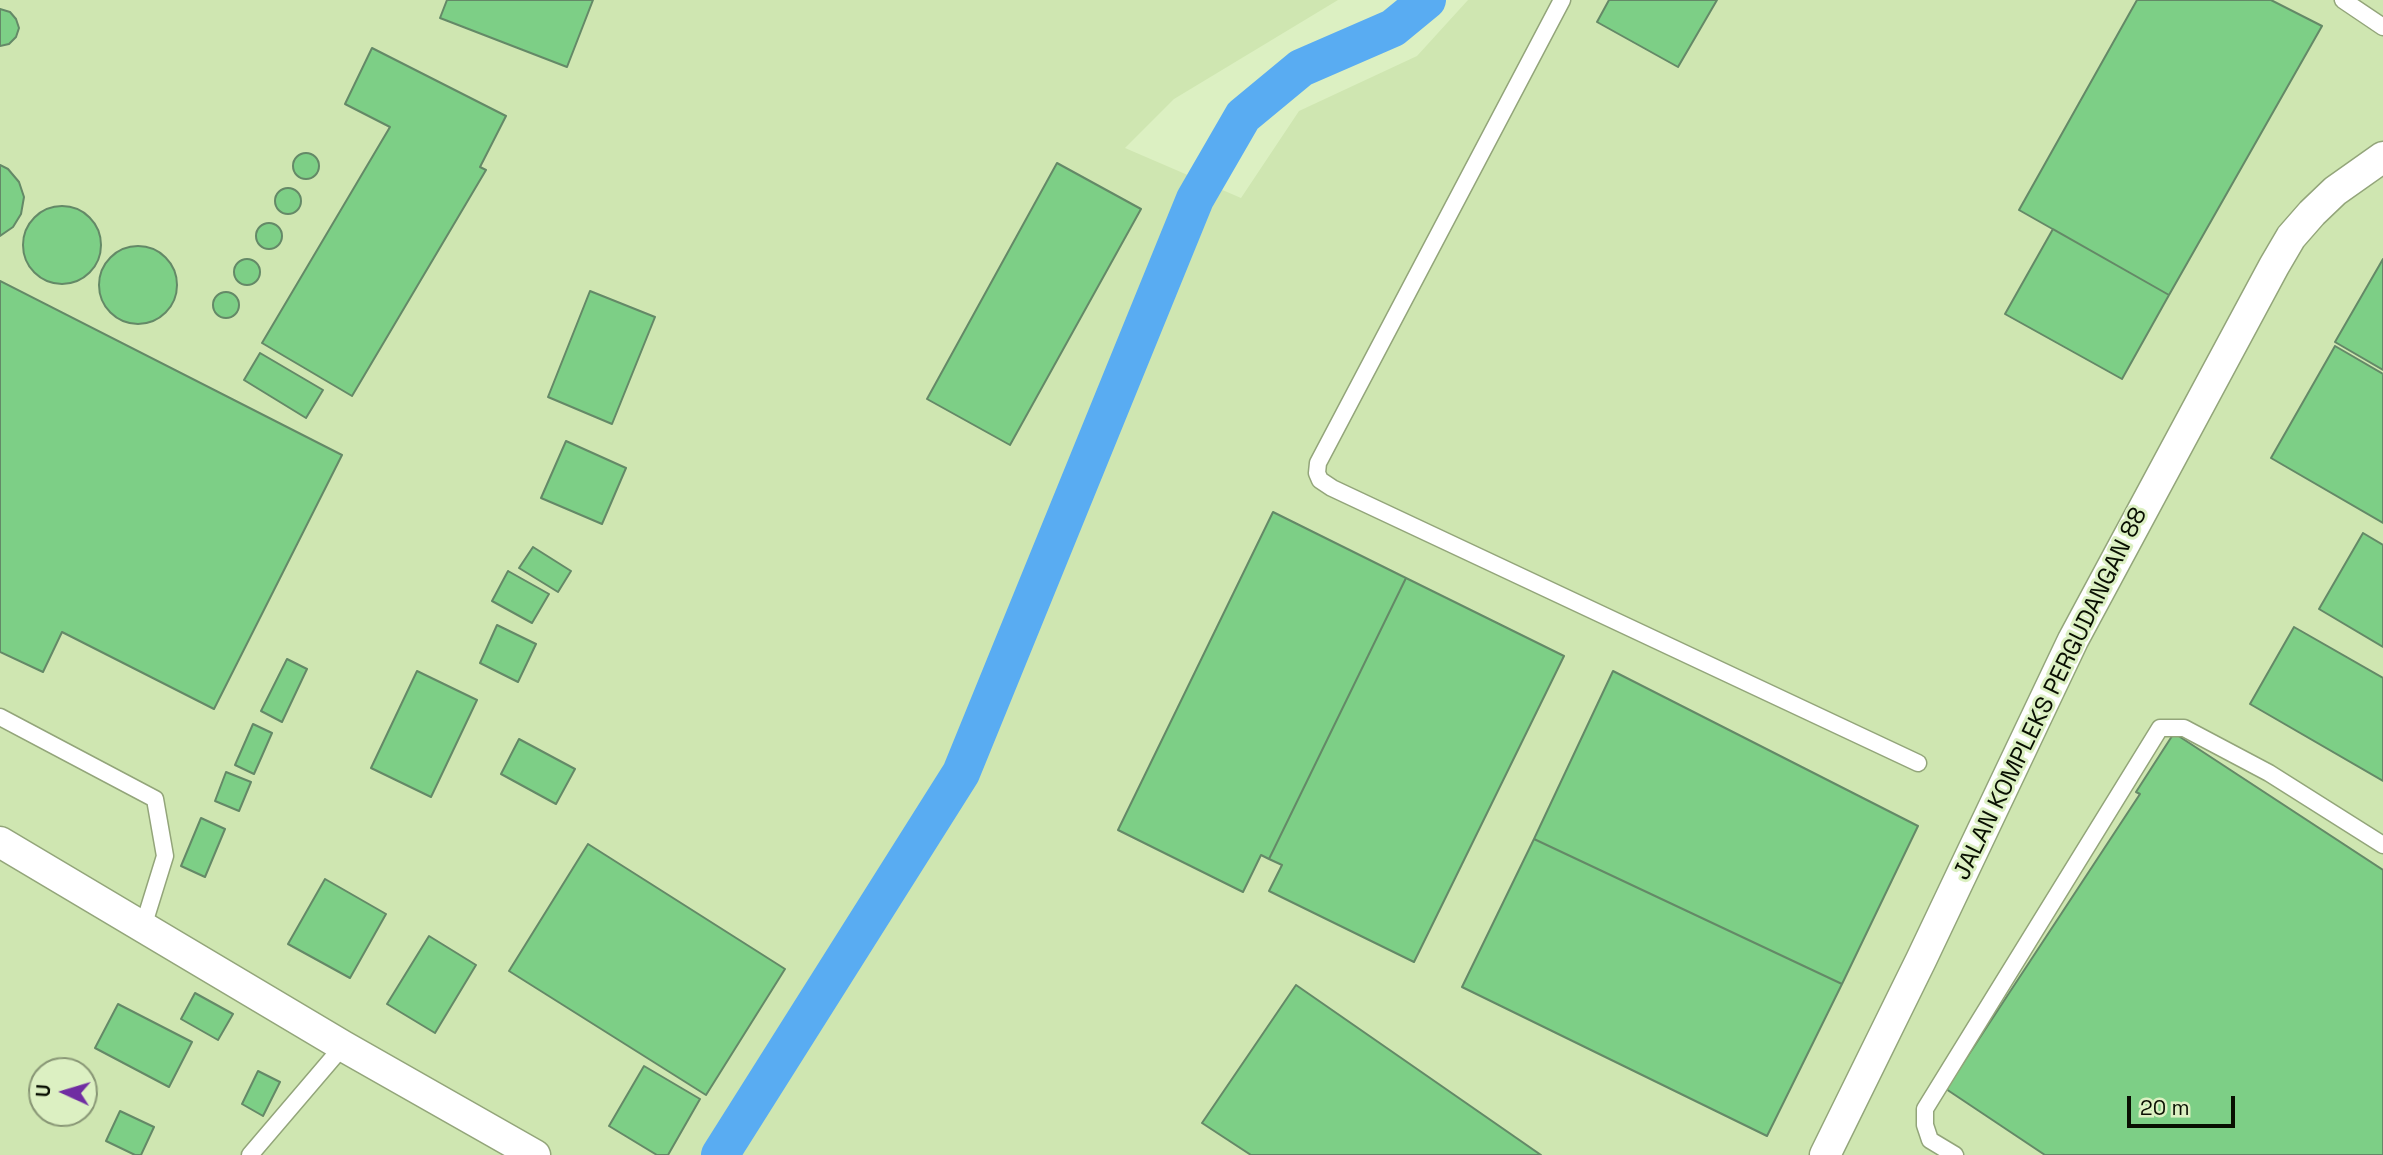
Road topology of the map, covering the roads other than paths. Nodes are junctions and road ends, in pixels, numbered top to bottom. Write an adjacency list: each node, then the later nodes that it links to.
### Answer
1 (1562, 0): 6 (lane)
2 (2343, 0): 3 (lane)
3 (2383, 27)
4 (2383, 157): 13 (street, JALAN KOMPLEKS PERGUDANGAN 88)
5 (0, 718): 9 (lane)
6 (1918, 763)
7 (0, 842): 9 (street)
8 (2383, 845): 14 (lane)
9 (143, 927): 10 (street)
10 (343, 1046): 11 (lane); 12 (street)
11 (250, 1155)
12 (535, 1155)
13 (1825, 1155)
14 (1955, 1155)

